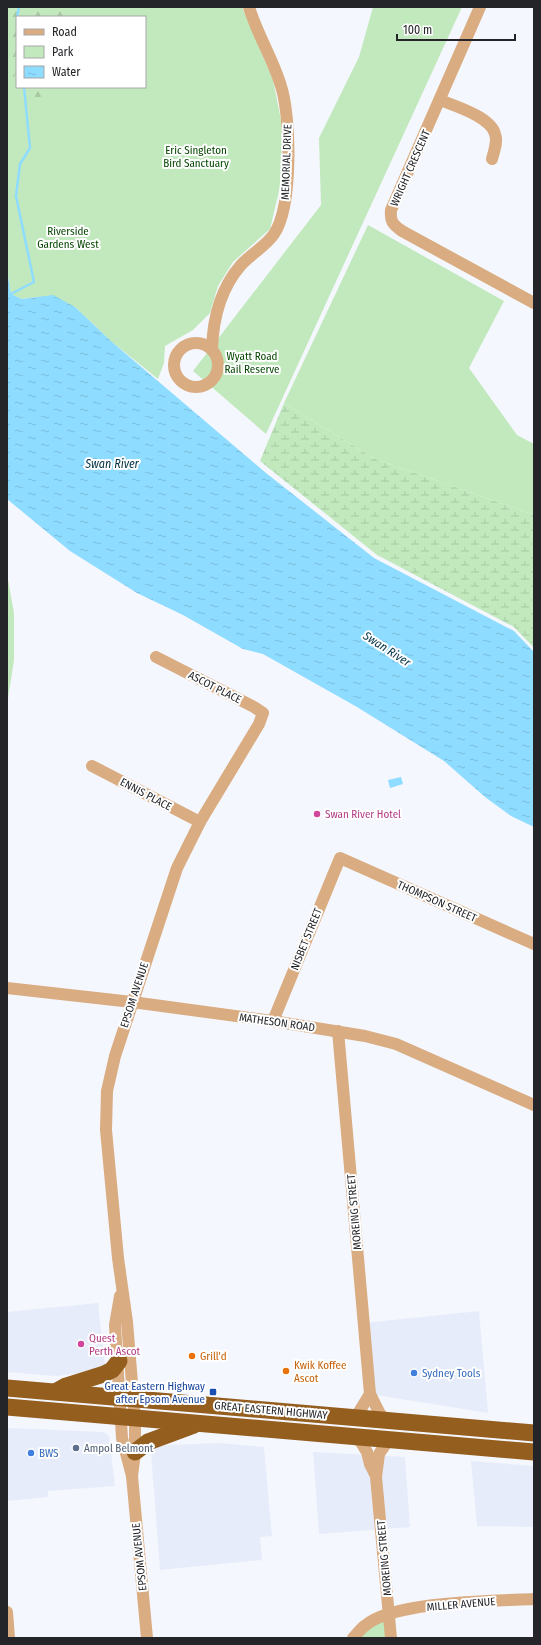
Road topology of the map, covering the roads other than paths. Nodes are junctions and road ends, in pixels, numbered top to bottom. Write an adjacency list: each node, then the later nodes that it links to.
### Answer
1 (249, 7): 6 (street, MEMORIAL DRIVE)
2 (480, 7): 3 (street, WRIGHT CRESCENT)
3 (440, 100): 4 (street); 5 (street, WRIGHT CRESCENT)
4 (492, 159)
5 (534, 303)
6 (212, 349)
7 (156, 657): 8 (street, ASCOT PLACE)
8 (259, 724): 10 (street, EPSOM AVENUE)
9 (92, 766): 10 (street, ENNIS PLACE)
10 (200, 822): 14 (street, EPSOM AVENUE)
11 (340, 858): 12 (street, THOMPSON STREET); 15 (street, NISBET STREET)
12 (534, 944)
13 (7, 988): 14 (street, MATHESON ROAD)
14 (132, 1002): 15 (street, MATHESON ROAD); 18 (street, EPSOM AVENUE)
15 (273, 1021): 16 (street, MATHESON ROAD)
16 (338, 1031): 17 (street, MATHESON ROAD); 22 (street, MOREING STREET)
17 (534, 1105)
18 (122, 1289): 19 (street, EPSOM AVENUE); 23 (street, EPSOM AVENUE)
19 (119, 1361): 21 (highway); 23 (street, EPSOM AVENUE)
20 (7, 1388): 21 (highway, GREAT EASTERN HIGHWAY)
21 (55, 1392): 23 (highway, GREAT EASTERN HIGHWAY)
22 (370, 1394): 25 (street); 27 (street, MOREING STREET)
23 (127, 1399): 25 (highway, GREAT EASTERN HIGHWAY); 26 (street, EPSOM AVENUE)
24 (10, 1410): 26 (highway, GREAT EASTERN HIGHWAY)
25 (354, 1417): 27 (highway, GREAT EASTERN HIGHWAY)
26 (128, 1418): 28 (highway, GREAT EASTERN HIGHWAY); 34 (street, EPSOM AVENUE); 36 (street, EPSOM AVENUE)
27 (385, 1420): 29 (highway, GREAT EASTERN HIGHWAY)
28 (198, 1423): 31 (highway, GREAT EASTERN HIGHWAY); 34 (highway)
29 (454, 1427): 30 (highway, GREAT EASTERN HIGHWAY); 33 (highway)
30 (534, 1433)
31 (357, 1436): 32 (highway, GREAT EASTERN HIGHWAY); 37 (street, MOREING STREET)
32 (389, 1439): 35 (highway, GREAT EASTERN HIGHWAY); 37 (street, MOREING STREET)
33 (534, 1447)
34 (135, 1452): 36 (street, EPSOM AVENUE)
35 (534, 1452)
36 (132, 1476): 42 (street, EPSOM AVENUE)
37 (376, 1477): 40 (street, MOREING STREET)
38 (534, 1599): 40 (street, MILLER AVENUE)
39 (7, 1612): 41 (street)
40 (389, 1613): 43 (street, MILLER AVENUE); 44 (street, MOREING STREET)
41 (9, 1638)
42 (147, 1638)
43 (353, 1638)
44 (391, 1638)

